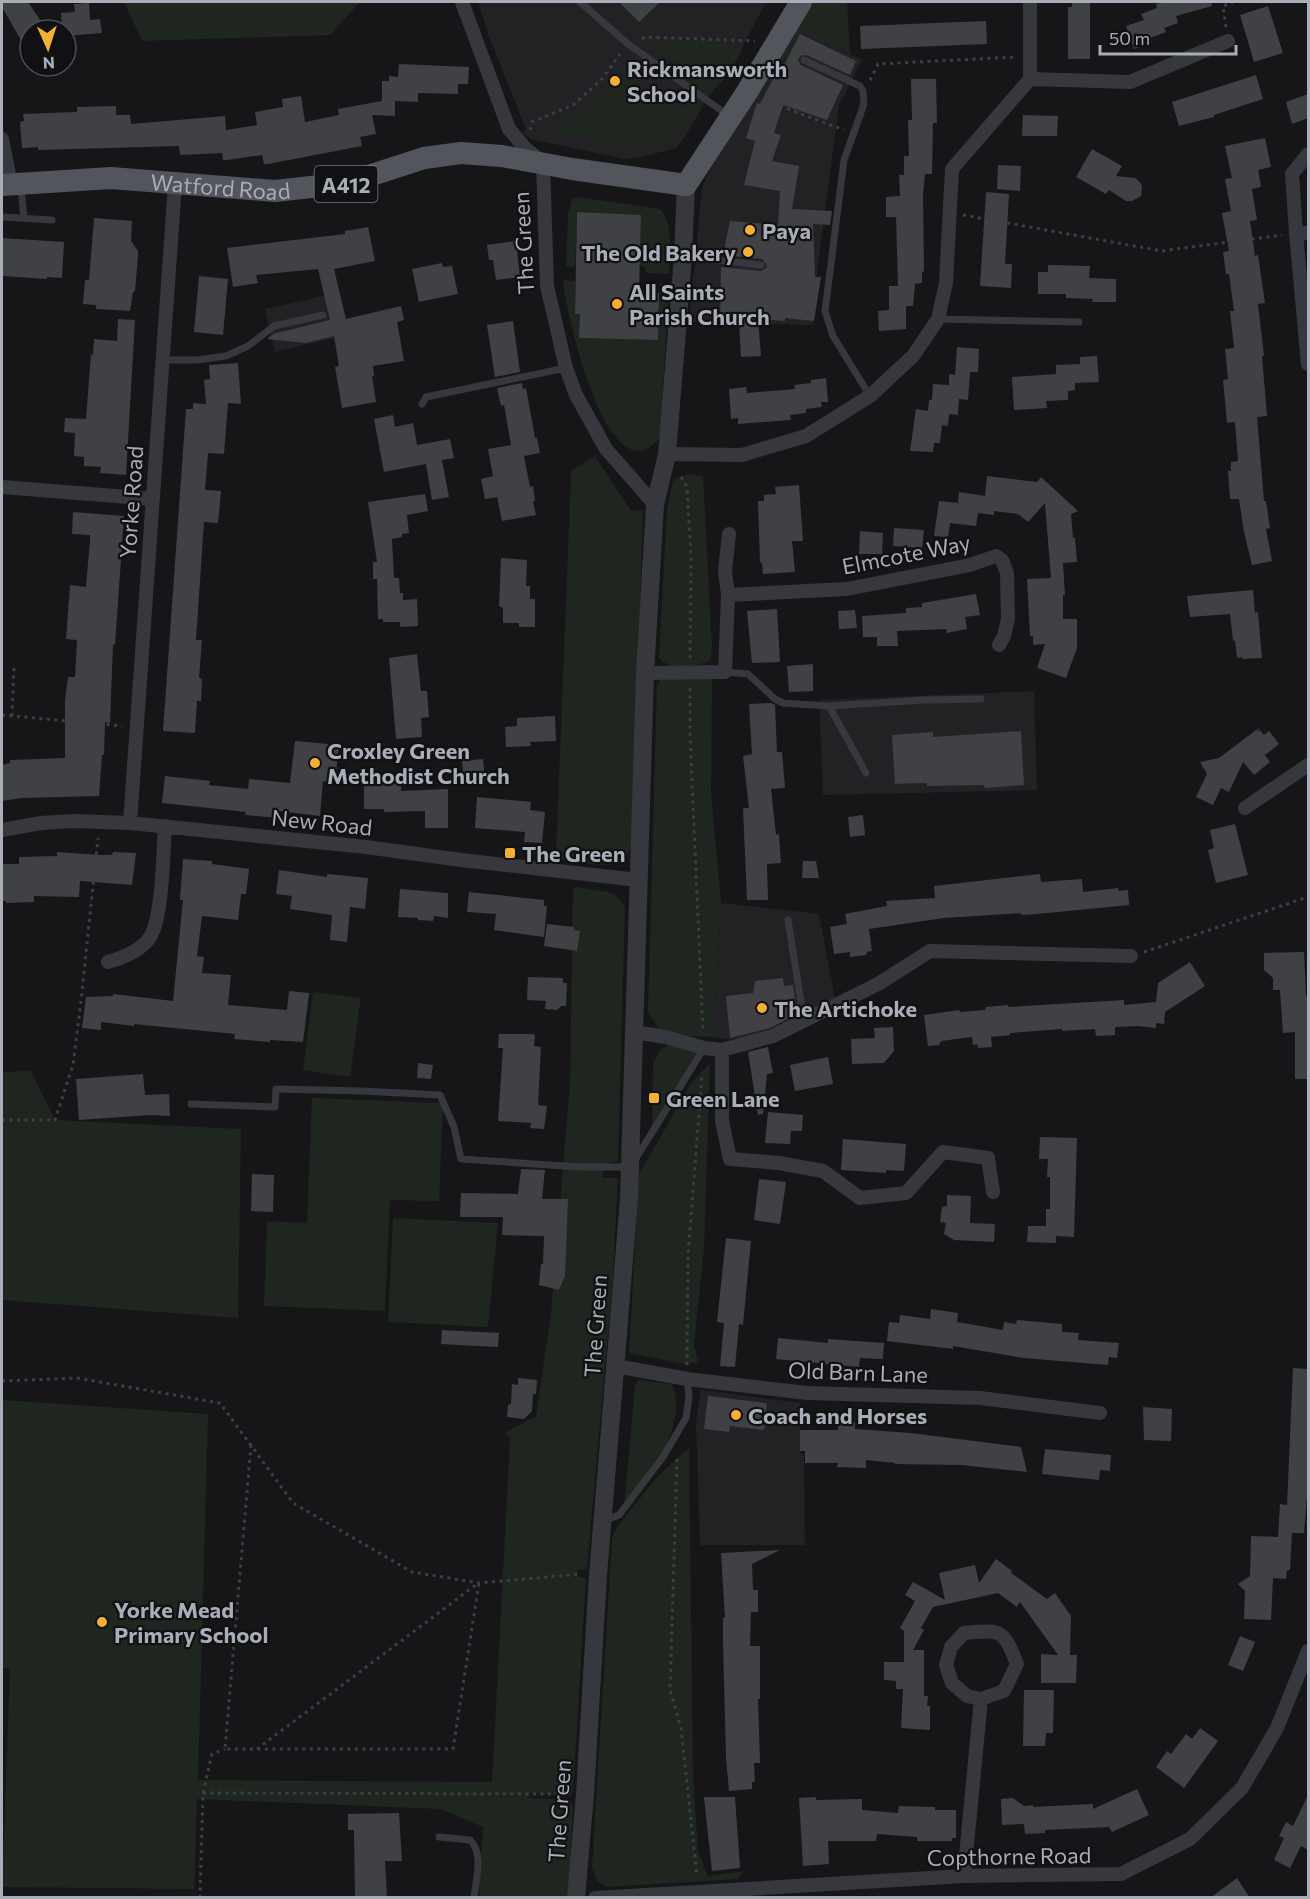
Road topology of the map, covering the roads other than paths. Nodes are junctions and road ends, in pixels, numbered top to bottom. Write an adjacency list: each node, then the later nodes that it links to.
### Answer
1 (462, 2): 11 (street)
2 (580, 2): 8 (lane)
3 (801, 2): 8 (main road)
4 (1030, 2): 7 (street)
5 (1228, 41): 7 (street)
6 (804, 60): 27 (lane)
7 (1030, 78): 22 (street)
8 (731, 117): 14 (main road)
9 (2, 139): 12 (street)
10 (1308, 154): 18 (street)
11 (543, 163): 13 (main road, Watford Road / A412); 14 (main road, Watford Road / A412); 26 (street, The Green)
12 (11, 184): 13 (main road, Watford Road / A412); 16 (lane)
13 (175, 184): 24 (street, Yorke Road)
14 (686, 185): 19 (street, The Green)
15 (2, 217): 16 (lane)
16 (24, 218): 17 (lane)
17 (52, 220)
18 (1302, 233): 25 (street)
19 (683, 256): 20 (lane); 29 (street, The Green)
20 (761, 264)
21 (323, 315): 24 (lane)
22 (938, 319): 23 (lane); 27 (street)
23 (1080, 322)
24 (163, 360): 31 (street, Yorke Road)
25 (1308, 364)
26 (566, 368): 28 (lane); 32 (street, The Green)
27 (870, 396): 29 (street)
28 (422, 405)
29 (667, 454): 32 (street, The Green)
30 (2, 487): 31 (street)
31 (153, 499): 43 (street, Yorke Road)
32 (655, 505): 37 (street, The Green)
33 (729, 534): 34 (street)
34 (728, 595): 35 (street, Elmcote Way); 36 (street)
35 (999, 645)
36 (725, 672): 37 (street); 39 (lane)
37 (645, 673): 46 (street, The Green)
38 (981, 699): 39 (lane)
39 (829, 706): 41 (lane)
40 (1308, 765): 42 (street)
41 (866, 772)
42 (1245, 808)
43 (130, 823): 44 (street, New Road); 45 (street, New Road)
44 (165, 826): 46 (street, New Road); 49 (street)
45 (2, 830)
46 (638, 880): 51 (street, The Green)
47 (788, 920): 50 (lane)
48 (1131, 956): 50 (street)
49 (108, 962)
50 (804, 1021): 53 (street)
51 (634, 1032): 52 (street); 55 (street, The Green)
52 (704, 1048): 53 (street); 55 (lane)
53 (722, 1050): 56 (street)
54 (191, 1104): 55 (lane)
55 (630, 1167): 57 (street, The Green)
56 (993, 1192)
57 (616, 1366): 58 (street, Old Barn Lane); 60 (street, The Green)
58 (687, 1379): 59 (street, Old Barn Lane); 60 (lane)
59 (1100, 1413)
60 (603, 1521): 66 (street, The Green)
61 (1308, 1651): 64 (street, Copthorne Road)
62 (981, 1699): 62 (street); 64 (street)
63 (439, 1837): 65 (lane)
64 (964, 1876): 67 (street, Copthorne Road)
65 (474, 1898)
66 (576, 1898)
67 (595, 1898)

